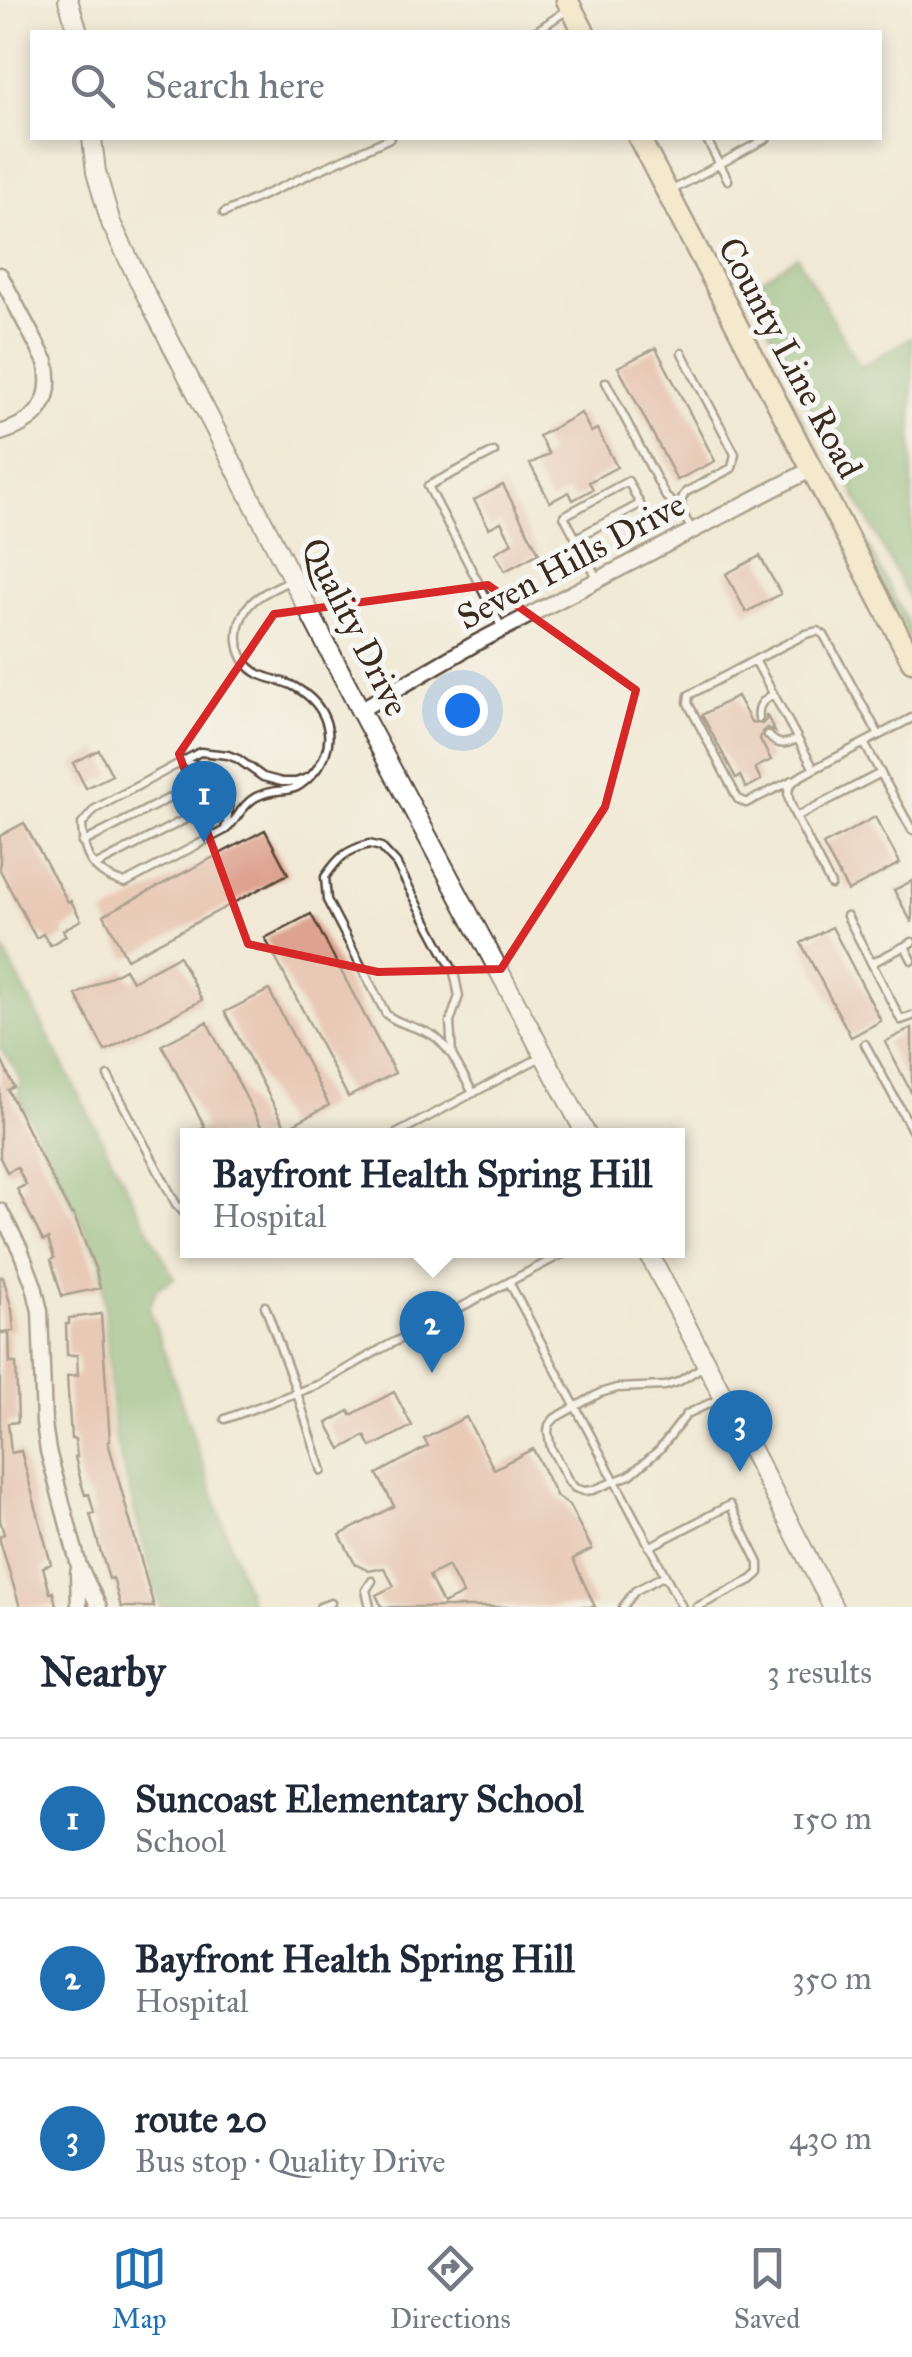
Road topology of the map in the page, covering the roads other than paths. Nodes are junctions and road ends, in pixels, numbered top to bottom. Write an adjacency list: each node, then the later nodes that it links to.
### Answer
1 (68, 0): 3 (street)
2 (569, 4): 4 (lane); 5 (main road)
3 (77, 30)
4 (537, 30)
5 (583, 30)
6 (92, 140): 24 (street, Quality Drive)
7 (386, 140): 14 (lane)
8 (640, 140): 13 (main road, County Line Road)
9 (707, 140): 11 (lane)
10 (763, 140): 11 (lane)
11 (720, 164): 12 (lane); 13 (lane)
12 (728, 180)
13 (668, 193): 20 (main road, County Line Road)
14 (224, 213)
15 (0, 275): 18 (street)
16 (682, 353): 21 (lane)
17 (606, 382): 21 (lane)
18 (0, 433)
19 (494, 452): 26 (lane)
20 (812, 469): 22 (street, Seven Hills Drive); 28 (main road, County Line Road)
21 (680, 508): 22 (lane)
22 (692, 531): 25 (street, Seven Hills Drive)
23 (576, 538): 23 (lane); 25 (lane)
24 (294, 578): 30 (street, Quality Drive); 41 (lane)
25 (598, 580): 26 (street, Seven Hills Drive)
26 (502, 629): 30 (street, Seven Hills Drive)
27 (756, 660): 29 (lane); 34 (lane); 42 (lane)
28 (912, 661)
29 (773, 694): 31 (lane); 35 (lane)
30 (360, 710): 57 (street, Quality Drive)
31 (759, 718)
32 (912, 718): 34 (lane)
33 (768, 735): 35 (lane)
34 (879, 735): 36 (lane)
35 (797, 739): 38 (lane)
36 (864, 743): 38 (lane); 39 (lane)
37 (181, 762): 40 (lane); 41 (lane); 47 (lane)
38 (814, 769): 42 (lane)
39 (881, 773): 44 (lane); 46 (lane)
40 (214, 775): 43 (lane); 47 (lane)
41 (308, 778): 45 (lane)
42 (793, 780): 44 (lane)
43 (228, 798): 45 (lane); 48 (lane)
44 (796, 818): 49 (lane)
45 (224, 830): 48 (lane)
46 (912, 830)
47 (82, 843): 48 (lane)
48 (95, 866)
49 (831, 885)
50 (847, 916): 53 (lane)
51 (908, 944): 52 (lane); 53 (lane)
52 (912, 960)
53 (872, 964): 54 (lane)
54 (912, 1016)
55 (865, 1044): 62 (lane)
56 (452, 1055): 56 (lane); 59 (lane)
57 (545, 1055): 59 (lane); 61 (street, Quality Drive)
58 (108, 1076): 63 (lane)
59 (473, 1093): 60 (lane)
60 (407, 1128)
61 (583, 1128)
62 (912, 1130)
63 (180, 1208)
64 (0, 1211): 77 (street)
65 (555, 1258): 67 (lane)
66 (651, 1258): 69 (street)
67 (509, 1282): 70 (lane); 72 (lane)
68 (265, 1306): 70 (lane)
69 (706, 1364): 71 (street); 72 (lane)
70 (297, 1394): 73 (lane); 74 (lane)
71 (724, 1397): 75 (lane); 88 (street)
72 (576, 1406): 75 (lane); 75 (lane)
73 (225, 1419)
74 (322, 1472)
75 (615, 1482): 76 (lane)
76 (649, 1546): 78 (lane); 87 (lane)
77 (79, 1566): 81 (street); 82 (street)
78 (665, 1575): 85 (lane); 86 (lane)
79 (372, 1581): 84 (lane)
80 (331, 1603): 83 (lane)
81 (79, 1607)
82 (99, 1607)
83 (320, 1607)
84 (370, 1607)
85 (623, 1607)
86 (682, 1607)
87 (698, 1607)
88 (834, 1607)

